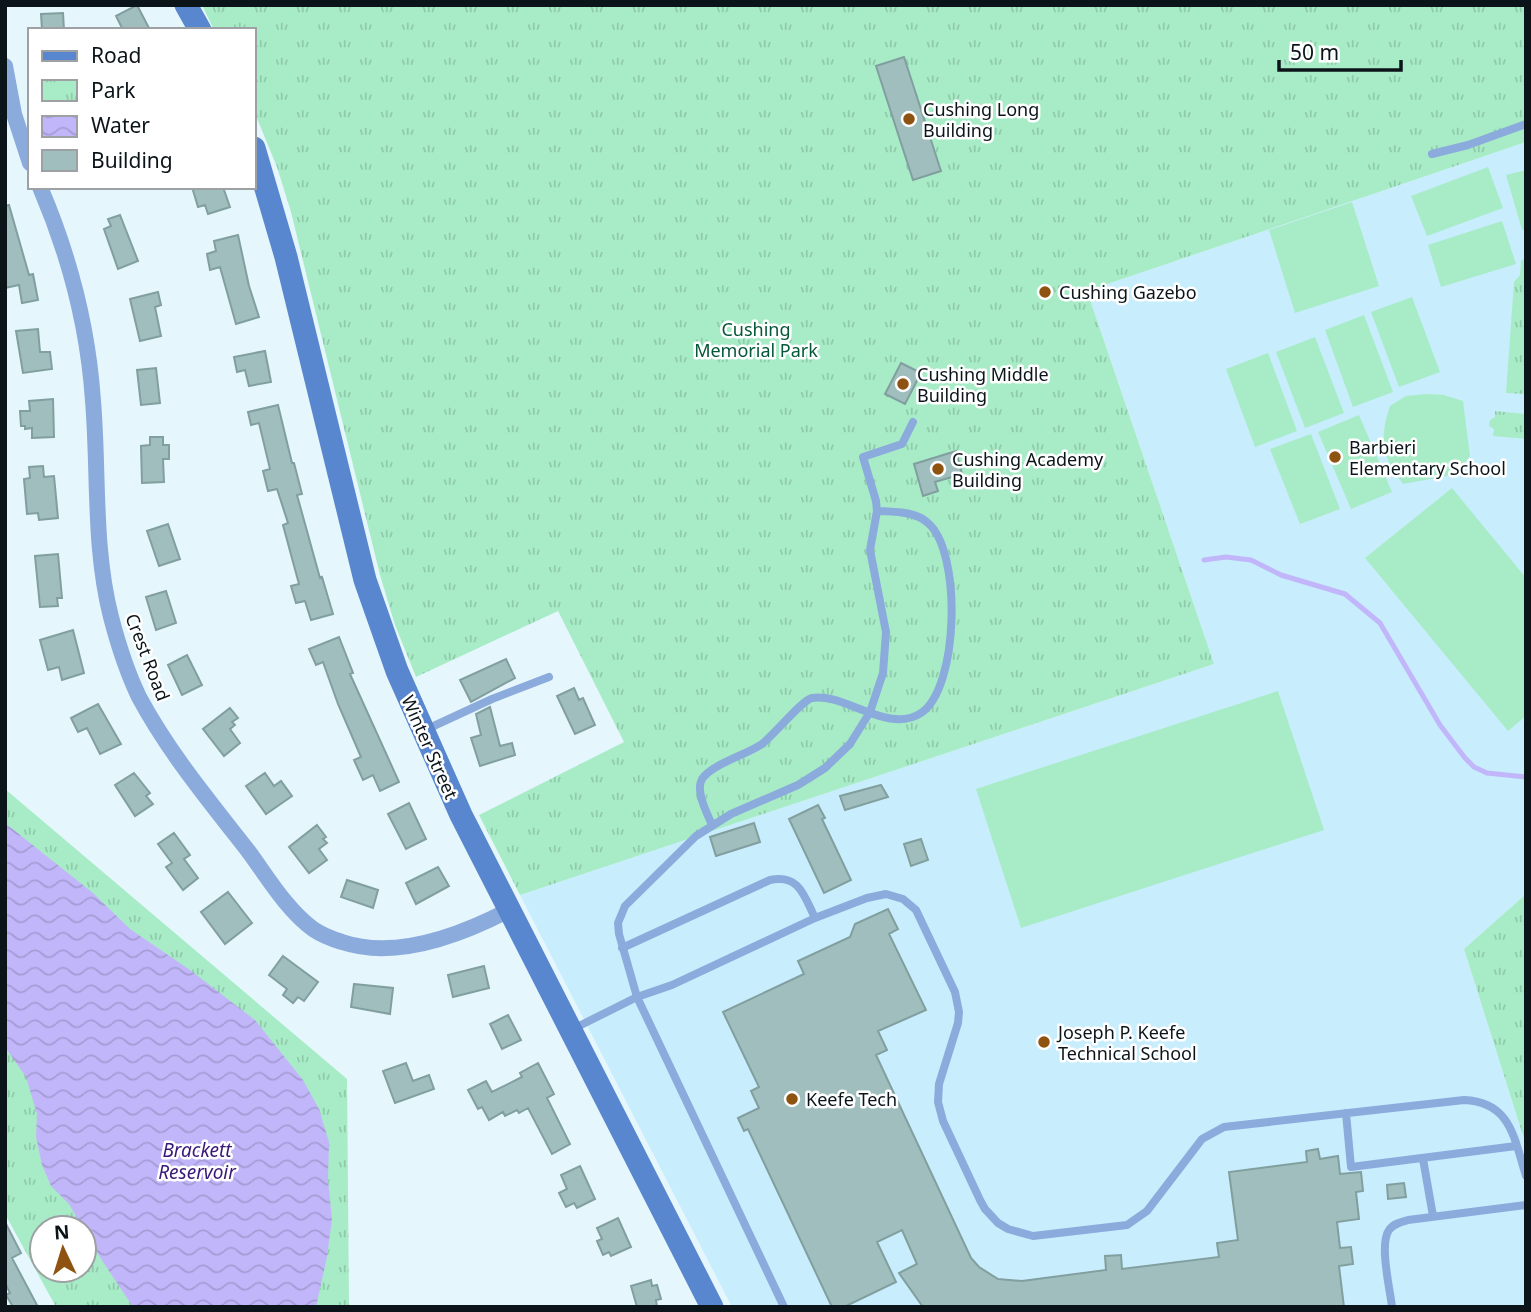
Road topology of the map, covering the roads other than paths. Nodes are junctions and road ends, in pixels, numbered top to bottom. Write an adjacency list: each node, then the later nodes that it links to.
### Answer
1 (186, 5): 2 (main road)
2 (199, 28)
3 (5, 66): 7 (street)
4 (1526, 124): 5 (lane)
5 (1432, 154)
6 (256, 155): 13 (main road, Winter Street)
7 (28, 157)
8 (41, 189): 15 (street, Crest Road)
9 (912, 422): 10 (lane)
10 (877, 511): 12 (lane); 12 (lane)
11 (549, 677): 13 (lane)
12 (870, 712): 14 (lane); 14 (lane)
13 (422, 732): 15 (main road, Winter Street)
14 (712, 825): 17 (lane)
15 (509, 910): 19 (main road, Winter Street)
16 (815, 918): 17 (lane); 18 (lane); 20 (lane)
17 (622, 948): 18 (lane)
18 (637, 997): 19 (lane); 27 (lane)
19 (570, 1030): 26 (main road, Winter Street)
20 (1346, 1113): 21 (lane); 22 (lane)
21 (1516, 1146): 22 (lane); 23 (lane)
22 (1423, 1159): 25 (lane)
23 (1526, 1176)
24 (1526, 1205): 25 (lane)
25 (1433, 1216): 28 (lane)
26 (712, 1307)
27 (784, 1307)
28 (1392, 1307)

